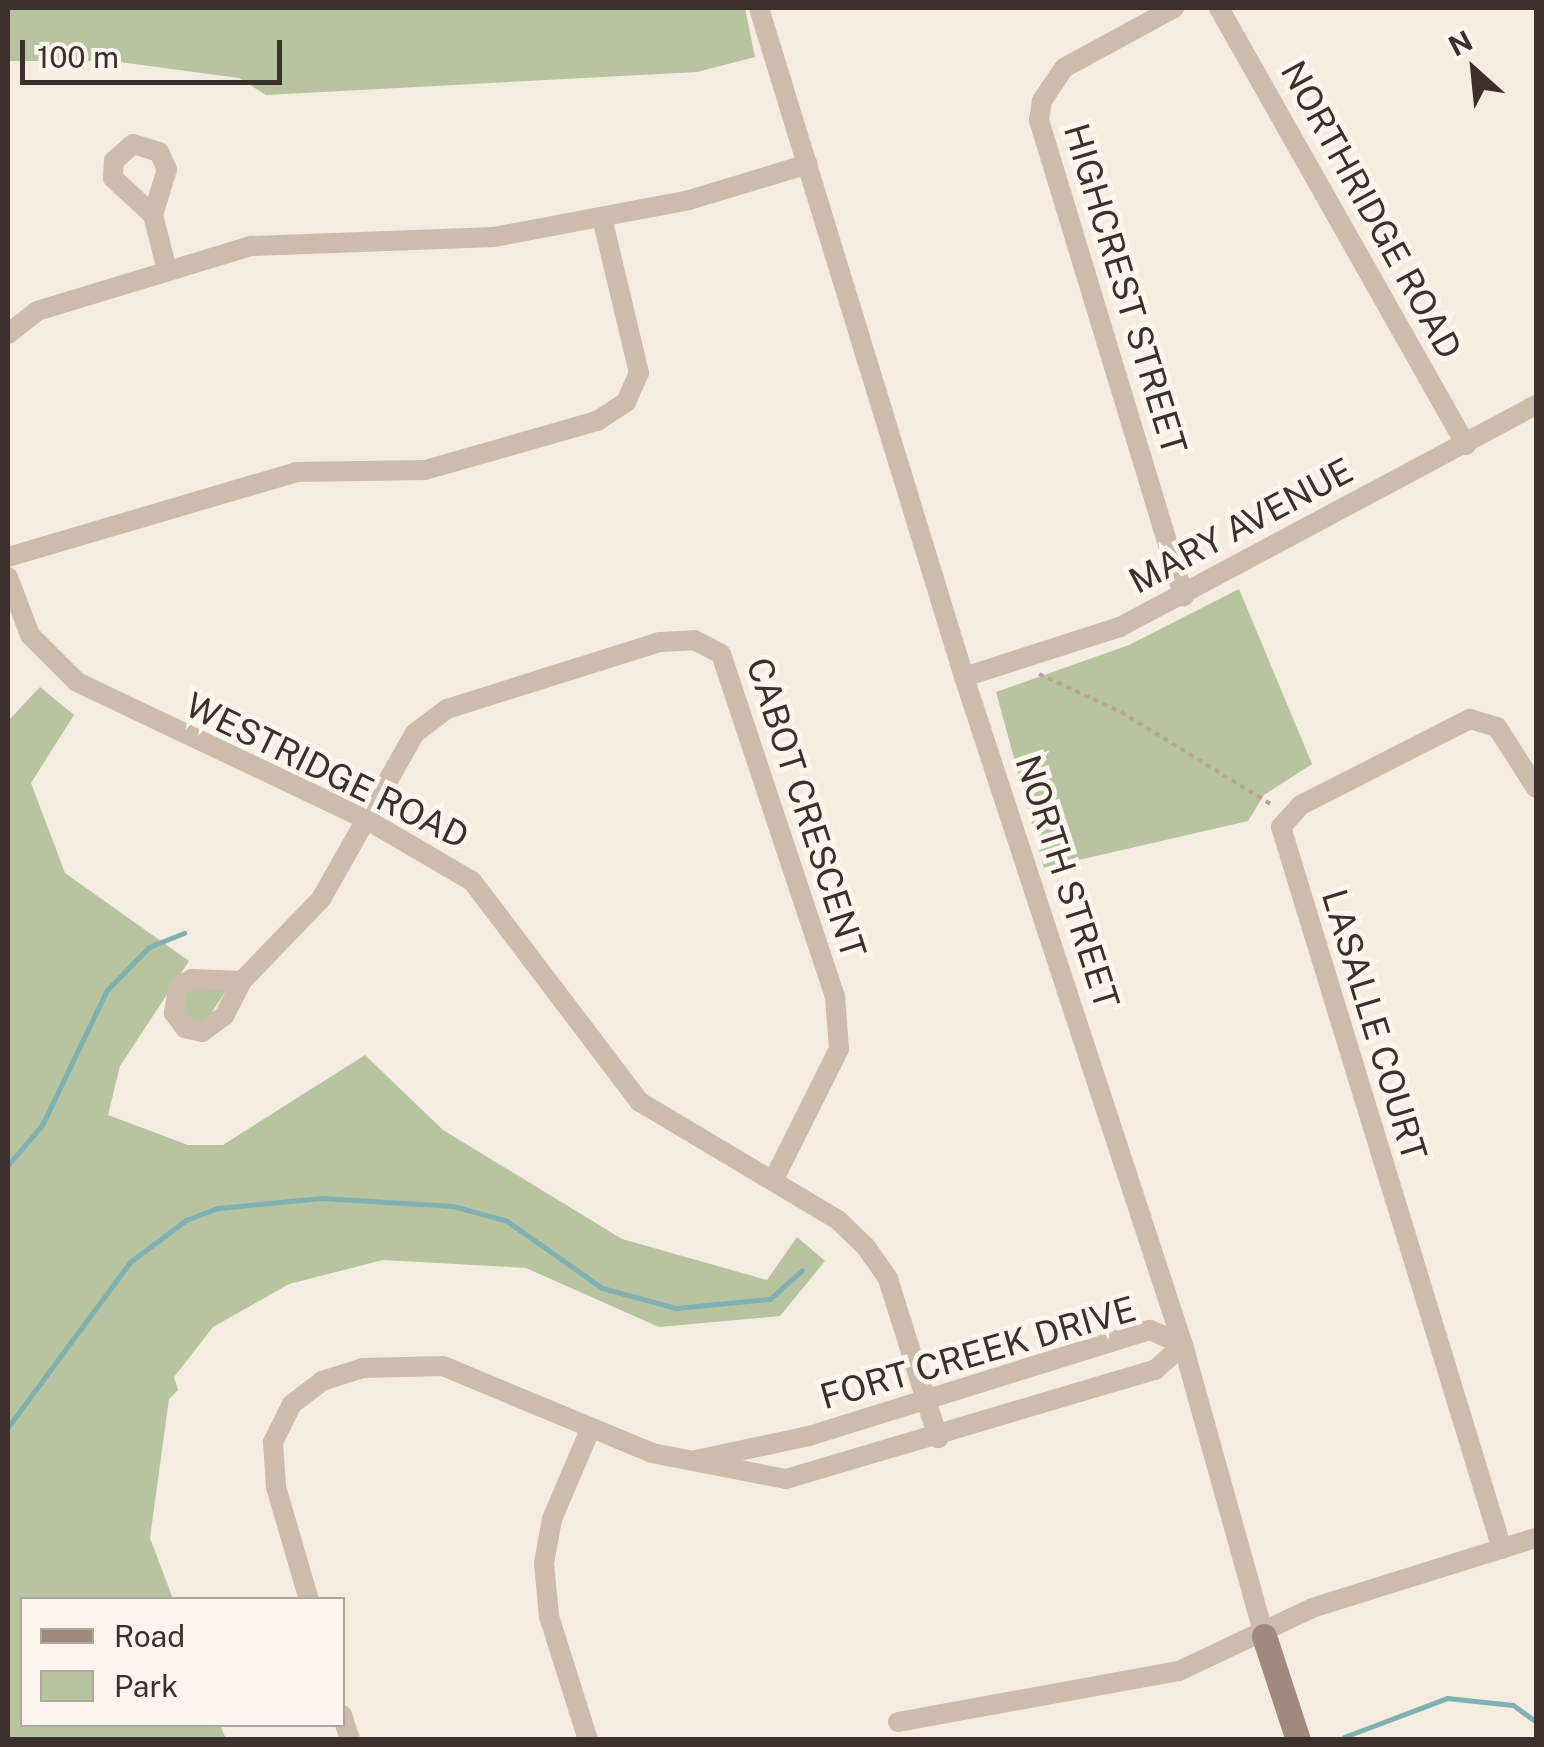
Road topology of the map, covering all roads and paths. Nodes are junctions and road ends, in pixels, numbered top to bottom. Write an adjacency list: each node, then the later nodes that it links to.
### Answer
1 (759, 8): 4 (street, NORTH STREET)
2 (1174, 8): 13 (street, HIGHCREST STREET)
3 (1219, 8): 10 (street, NORTHRIDGE ROAD)
4 (808, 164): 6 (street); 15 (street, NORTH STREET)
5 (153, 215): 7 (street)
6 (602, 218): 7 (street); 11 (street)
7 (167, 270): 8 (street)
8 (8, 334)
9 (1536, 405): 10 (street, MARY AVENUE)
10 (1466, 445): 13 (street, MARY AVENUE)
11 (8, 557)
12 (8, 577): 18 (street, WESTRIDGE ROAD)
13 (1184, 596): 14 (street, MARY AVENUE)
14 (1012, 662): 15 (street, MARY AVENUE); 17 (path)
15 (964, 677): 21 (street, NORTH STREET)
16 (1536, 788): 17 (street)
17 (1286, 816): 27 (street, LASALLE COURT)
18 (364, 818): 19 (street, CABOT CRESCENT); 20 (street, WESTRIDGE ROAD); 20 (street, CABOT CRESCENT)
19 (242, 982)
20 (774, 1179): 22 (street, WESTRIDGE ROAD)
21 (1184, 1345): 22 (street, FORT CREEK DRIVE); 24 (street, FORT CREEK DRIVE); 29 (street, NORTH STREET)
22 (925, 1399): 24 (street, WESTRIDGE ROAD); 25 (street, FORT CREEK DRIVE)
23 (590, 1430): 25 (street, FORT CREEK DRIVE); 28 (street, FORT CREEK DRIVE); 31 (street)
24 (938, 1438): 25 (street, FORT CREEK DRIVE)
25 (689, 1462)
26 (1536, 1538): 27 (street)
27 (1502, 1549): 29 (street)
28 (308, 1597)
29 (1264, 1636): 30 (street); 32 (street, NORTH STREET)
30 (898, 1722)
31 (588, 1740)
32 (1298, 1740)

